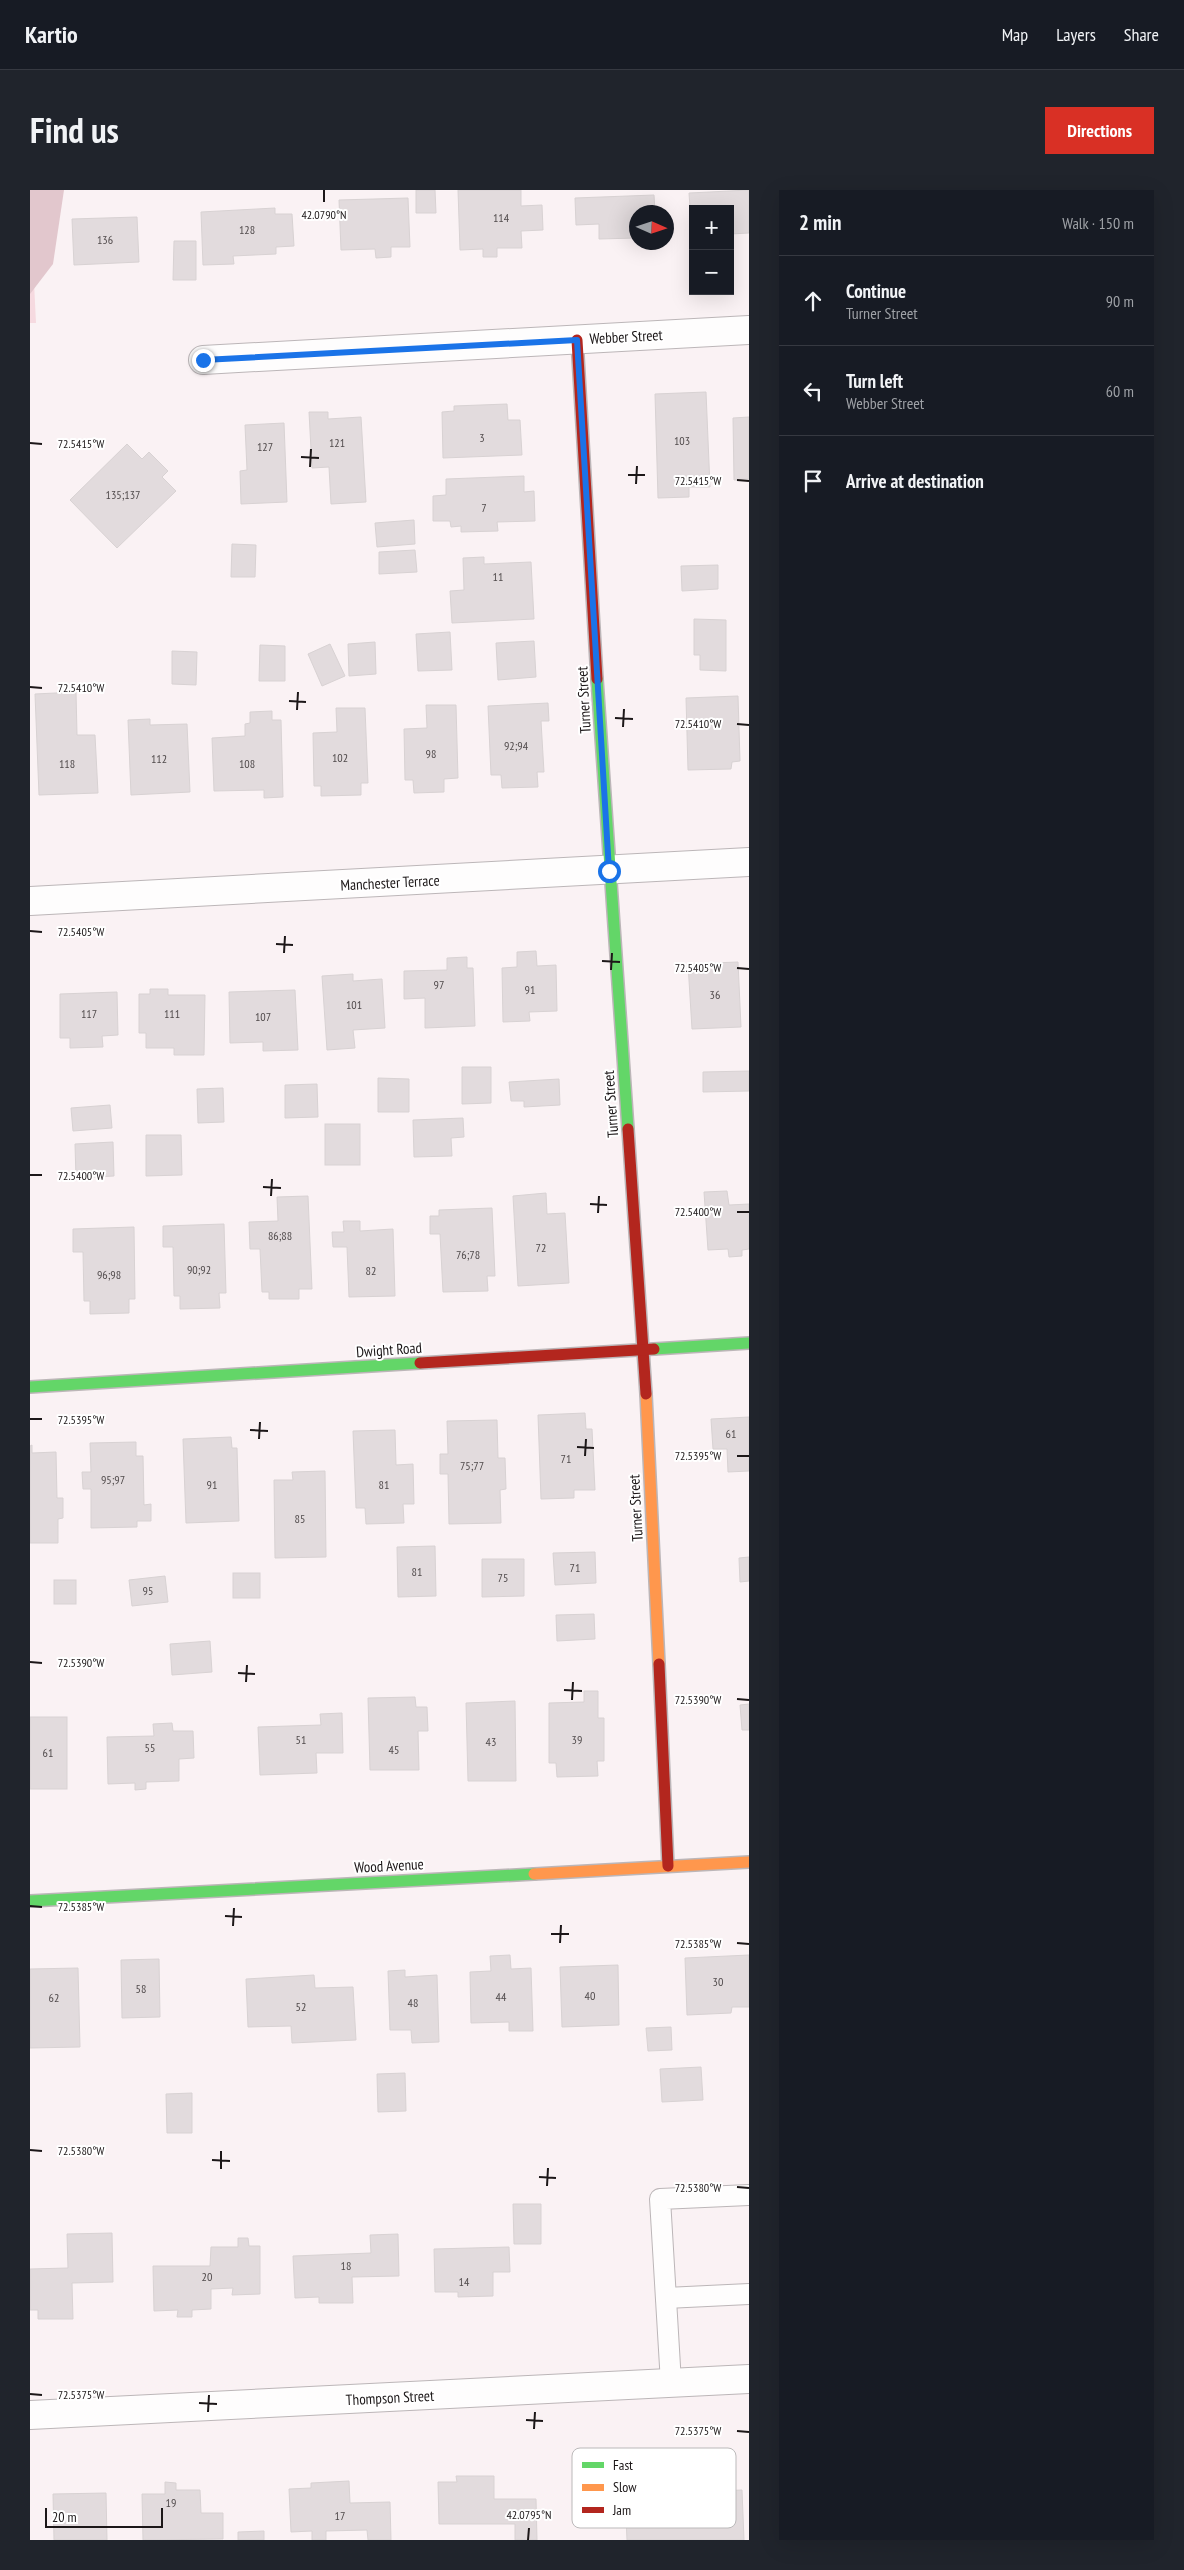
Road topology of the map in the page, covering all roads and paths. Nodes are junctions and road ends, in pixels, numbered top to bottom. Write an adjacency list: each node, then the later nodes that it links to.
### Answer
1 (749, 330): 2 (street, Webber Street)
2 (577, 340): 3 (street, Webber Street); 5 (street, Turner Street)
3 (203, 360)
4 (749, 862): 5 (street, Manchester Terrace)
5 (609, 871): 6 (street, Manchester Terrace); 8 (street, Turner Street)
6 (30, 901)
7 (749, 1343): 8 (street, Dwight Road)
8 (644, 1349): 9 (street, Dwight Road); 11 (street, Turner Street)
9 (30, 1387)
10 (749, 1862): 11 (street, Wood Avenue)
11 (668, 1866): 12 (street, Wood Avenue)
12 (30, 1901)
13 (749, 2195): 15 (lane)
14 (749, 2294): 15 (lane)
15 (666, 2298): 17 (lane)
16 (749, 2379): 17 (street, Thompson Street)
17 (672, 2383): 18 (street, Thompson Street)
18 (30, 2415)

